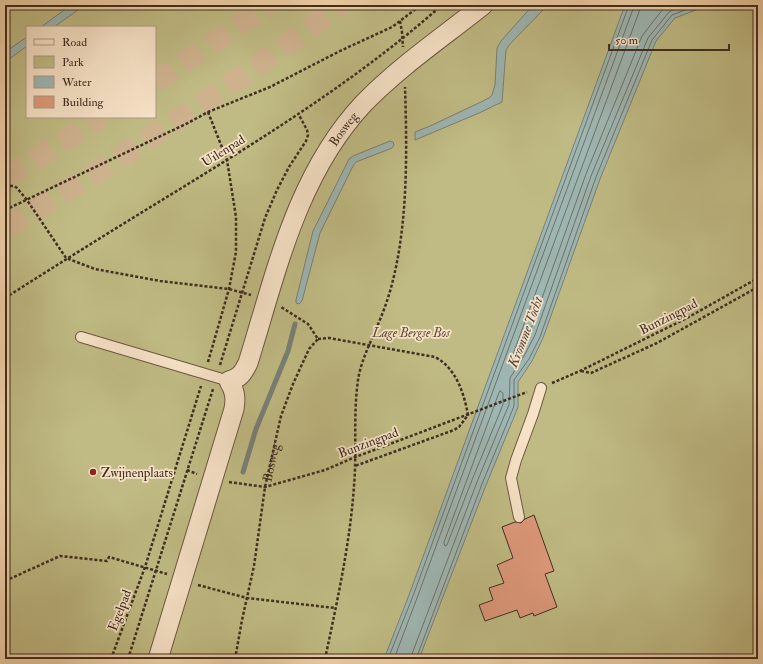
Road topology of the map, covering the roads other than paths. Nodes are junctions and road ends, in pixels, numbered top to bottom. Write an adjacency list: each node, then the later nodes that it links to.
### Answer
1 (483, 5): 3 (street, Bosweg)
2 (81, 337): 3 (lane)
3 (229, 381): 6 (street)
4 (541, 388): 5 (lane)
5 (519, 517)
6 (158, 659)

